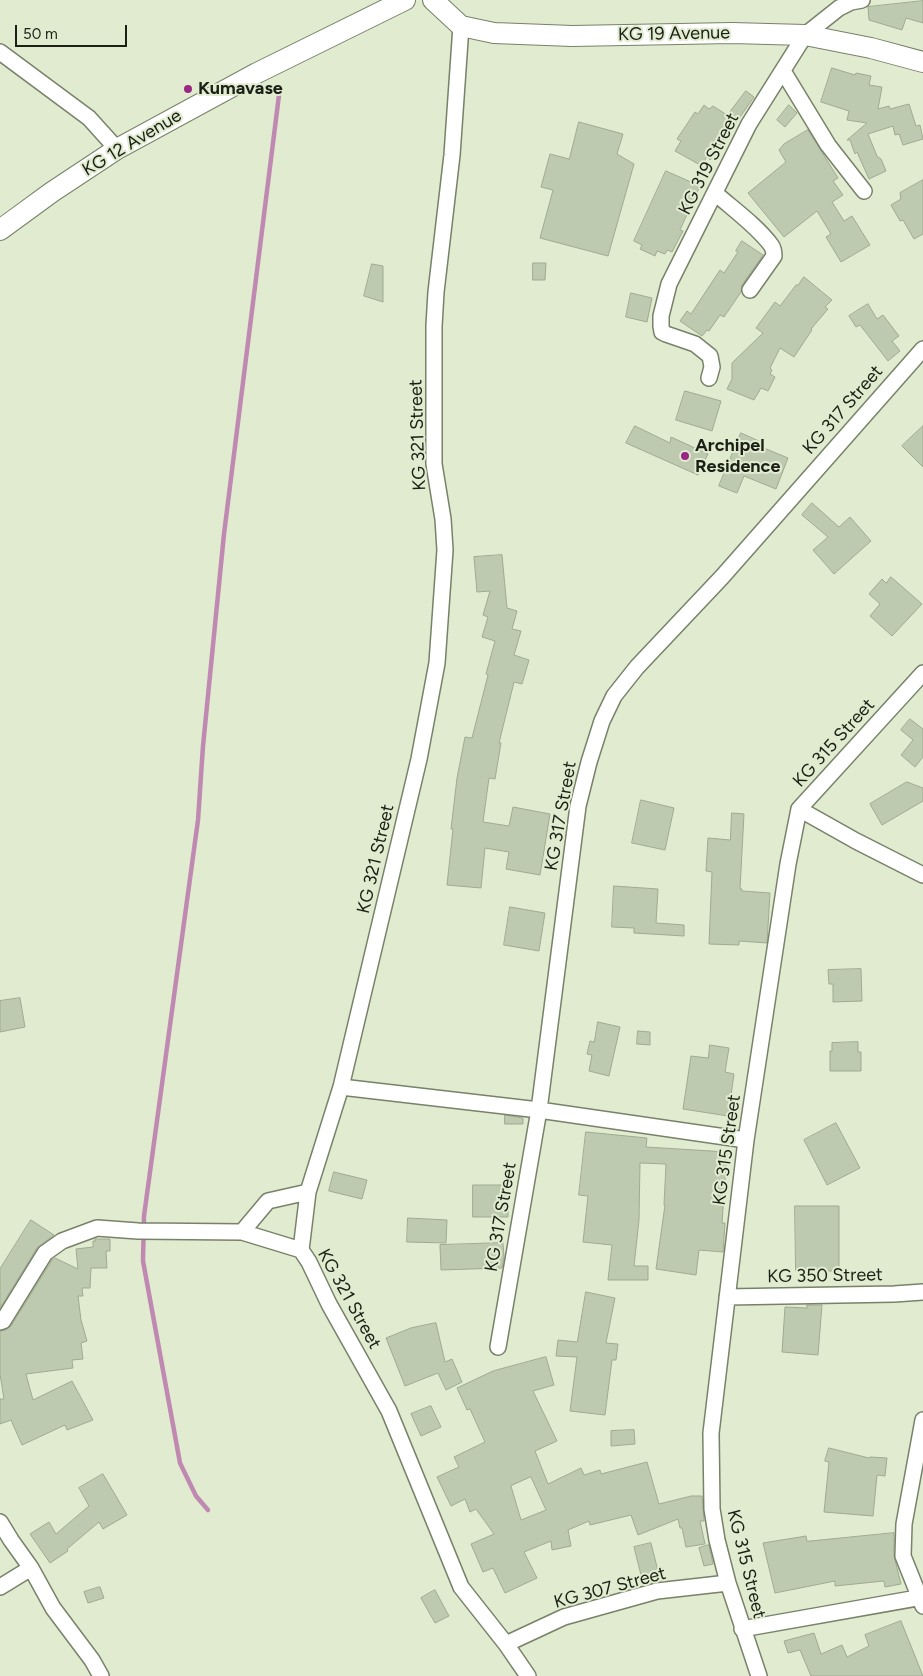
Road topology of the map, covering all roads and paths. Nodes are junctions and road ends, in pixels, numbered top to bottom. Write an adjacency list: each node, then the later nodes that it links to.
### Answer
1 (405, 0): 9 (main road, KG 12 Avenue)
2 (433, 0): 4 (main road)
3 (862, 0): 5 (street)
4 (461, 26): 5 (main road, KG 19 Avenue); 19 (street, KG 321 Street)
5 (805, 35): 7 (main road, KG 19 Avenue); 8 (street, KG 319 Street)
6 (0, 52): 9 (street)
7 (923, 62)
8 (783, 71): 10 (street); 11 (street, KG 319 Street)
9 (117, 149): 12 (main road, KG 12 Avenue)
10 (864, 191)
11 (715, 194): 13 (street); 15 (street, KG 319 Street)
12 (0, 230)
13 (750, 290)
14 (923, 349): 20 (street, KG 317 Street)
15 (709, 378)
16 (923, 673): 17 (street, KG 315 Street)
17 (799, 809): 18 (street); 21 (street, KG 315 Street)
18 (923, 875)
19 (341, 1087): 20 (street); 22 (street, KG 321 Street)
20 (539, 1110): 21 (street); 28 (street, KG 317 Street)
21 (746, 1140): 26 (street, KG 315 Street)
22 (308, 1192): 23 (street); 24 (street, KG 321 Street)
23 (242, 1232): 24 (street); 27 (street)
24 (301, 1250): 36 (street, KG 321 Street)
25 (923, 1292): 26 (street, KG 350 Street)
26 (727, 1297): 32 (street, KG 315 Street)
27 (0, 1322)
28 (498, 1347)
29 (923, 1420): 34 (street)
30 (0, 1522): 31 (street)
31 (32, 1568): 33 (street); 37 (street)
32 (728, 1583): 35 (street, KG 315 Street); 36 (street, KG 307 Street)
33 (0, 1587)
34 (922, 1600): 35 (street)
35 (742, 1629): 39 (street, KG 315 Street)
36 (506, 1644): 38 (street, KG 321 Street)
37 (101, 1676)
38 (528, 1676)
39 (759, 1676)

